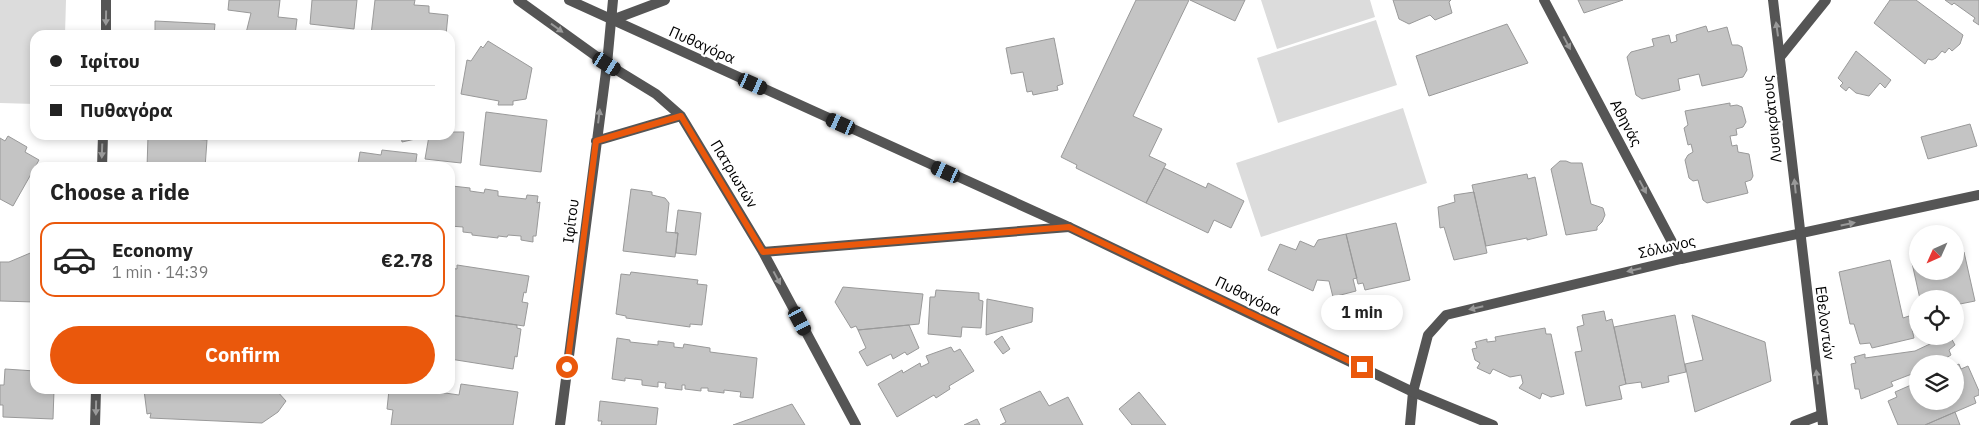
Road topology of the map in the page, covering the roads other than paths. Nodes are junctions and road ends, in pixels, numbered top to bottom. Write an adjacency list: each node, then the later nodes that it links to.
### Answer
1 (106, 0): 10 (street, one-way to 10)
2 (518, 0): 12 (street, Πατριωτών, one-way to 12)
3 (569, 0): 9 (street, Πυθαγόρα)
4 (613, 0): 9 (street, Ιφίτου)
5 (665, 0): 9 (street)
6 (1544, 0): 21 (street, Αθηνάς, one-way to 21)
7 (1773, 0): 11 (street, Λυσικράτους, one-way to 7)
8 (1826, 0): 11 (street)
9 (612, 20): 12 (street, Ιφίτου); 18 (street, Πυθαγόρα)
10 (106, 30)
11 (1780, 57): 19 (street, Λυσικράτους, one-way to 11)
12 (607, 64): 13 (street, Πατριωτών); 15 (street, Ιφίτου, one-way to 12)
13 (681, 116): 15 (street); 20 (street, Πατριωτών)
14 (103, 140): 16 (street, one-way to 16)
15 (596, 141): 26 (street, Ιφίτου)
16 (102, 162)
17 (1979, 195): 19 (street, Σόλωνος, one-way to 17)
18 (1069, 227): 20 (street); 22 (street, Πυθαγόρα)
19 (1800, 234): 21 (street, Σόλωνος); 24 (street, Εθελοντών, one-way to 19)
20 (763, 252): 27 (street, Πατριωτών, one-way to 27)
21 (1681, 259): 22 (street, Σόλωνος, one-way to 22)
22 (1413, 392): 28 (street, Σόλωνος); 29 (street)
23 (96, 394): 25 (street, one-way to 25)
24 (1822, 420): 30 (street, Εθελοντών)
25 (95, 425)
26 (560, 425)
27 (856, 425)
28 (1410, 425)
29 (1493, 425)
30 (1794, 425)

